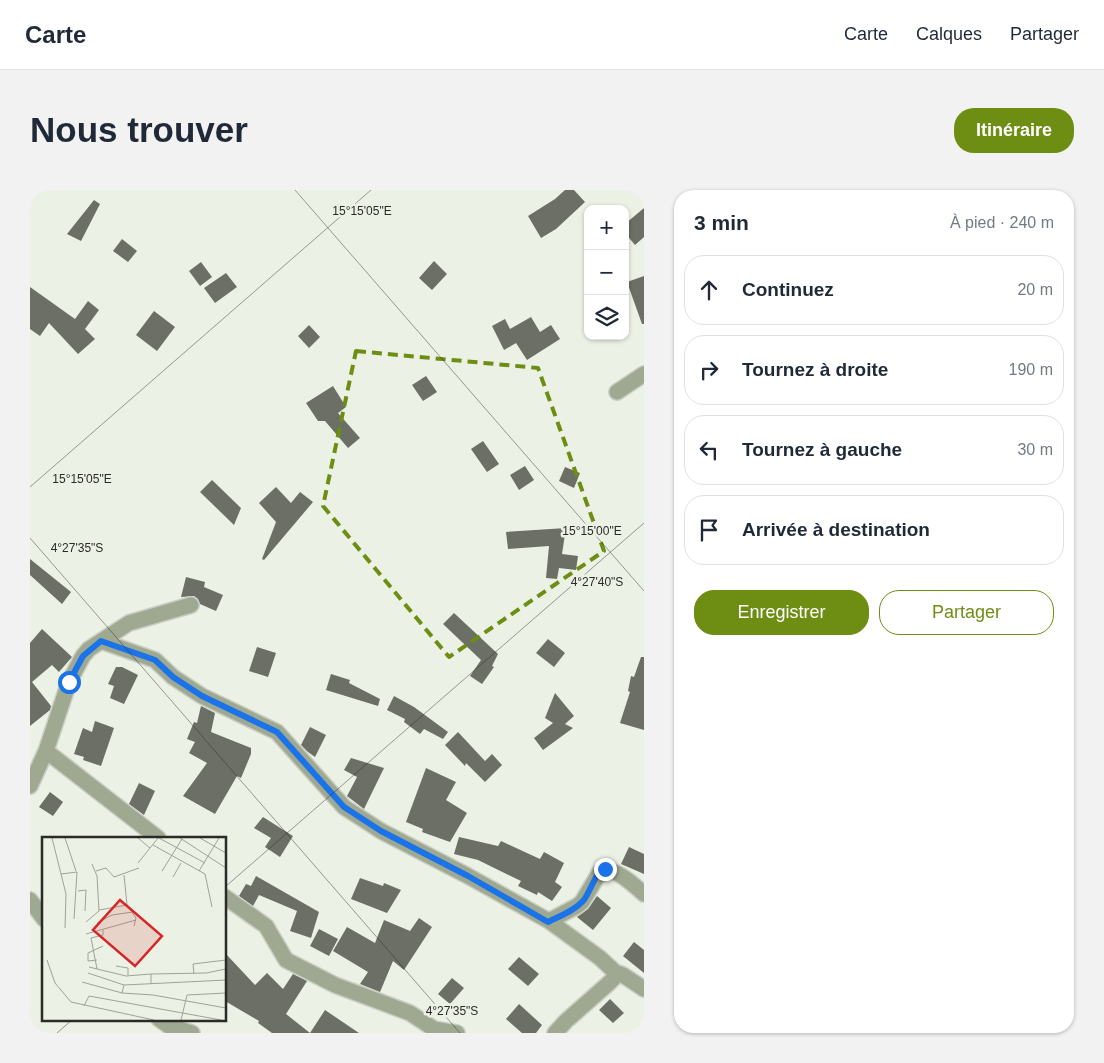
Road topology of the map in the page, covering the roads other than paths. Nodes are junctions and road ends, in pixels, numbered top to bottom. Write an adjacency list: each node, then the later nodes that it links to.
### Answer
1 (644, 374): 2 (street)
2 (618, 392)
3 (191, 605): 4 (street)
4 (101, 641): 5 (street); 12 (street)
5 (46, 751): 6 (street); 7 (street)
6 (30, 786)
7 (157, 837)
8 (644, 894): 12 (street)
9 (226, 898): 17 (street)
10 (30, 900): 11 (street)
11 (42, 916)
12 (548, 922): 13 (street)
13 (615, 972): 14 (street); 18 (street)
14 (644, 989)
15 (160, 1020): 16 (street)
16 (192, 1033)
17 (457, 1033)
18 (555, 1033)

